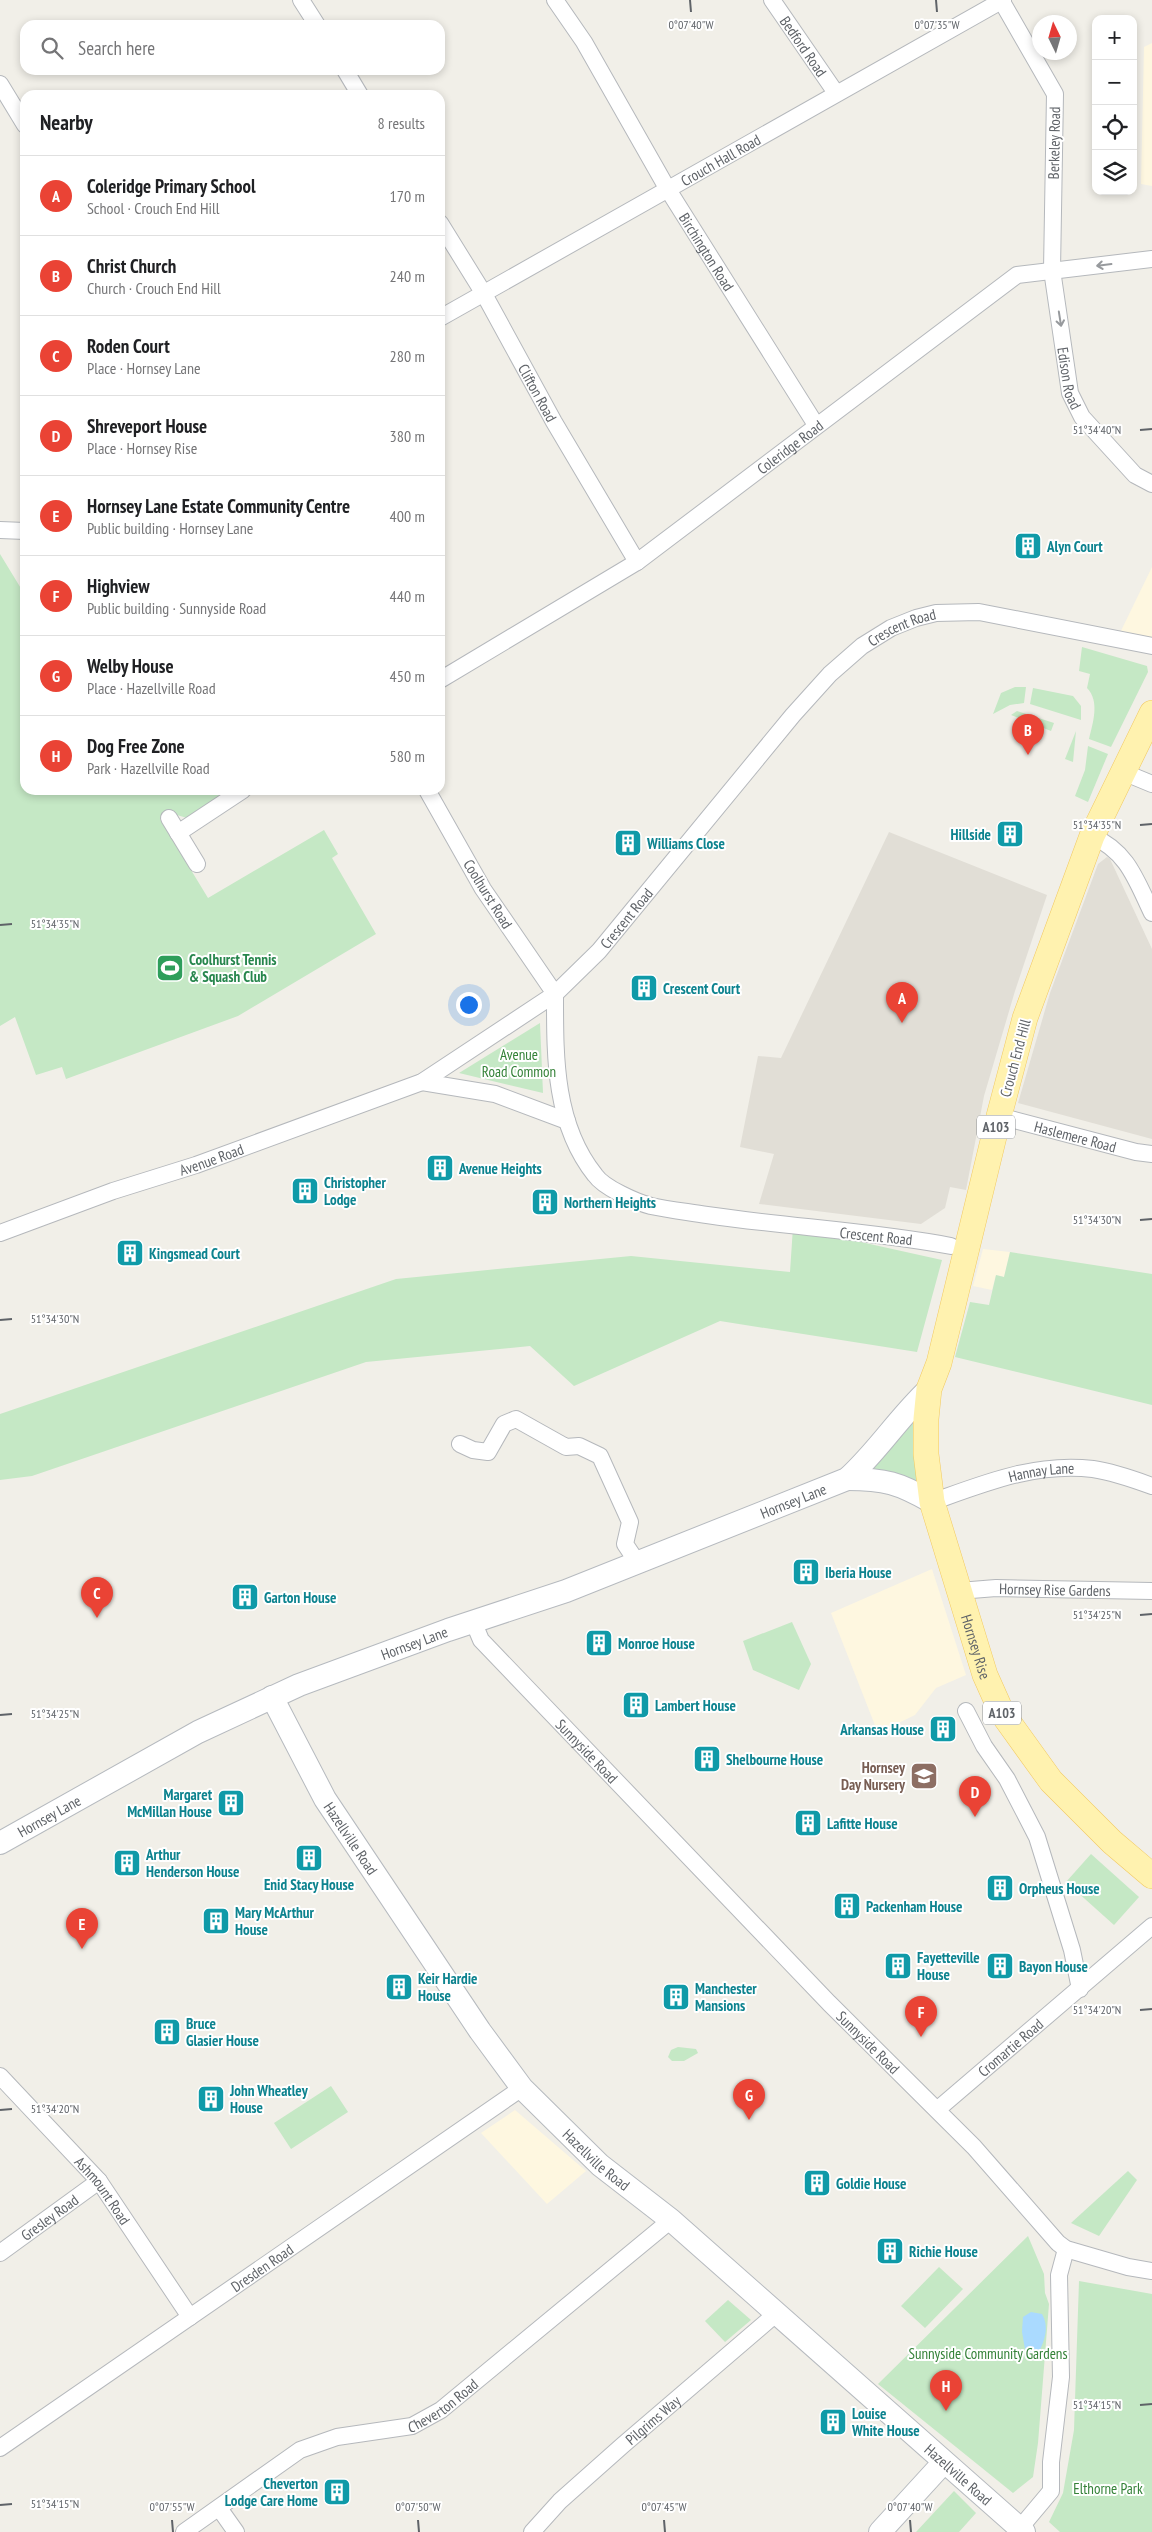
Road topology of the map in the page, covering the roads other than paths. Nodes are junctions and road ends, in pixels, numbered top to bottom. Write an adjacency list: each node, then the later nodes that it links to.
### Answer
1 (301, 0): 5 (street)
2 (555, 0): 11 (street, Birchington Road)
3 (772, 0): 9 (street, Bedford Road)
4 (1002, 0): 9 (street, Crouch Hall Road); 14 (street, Berkeley Road)
5 (314, 20)
6 (348, 75): 8 (street)
7 (0, 84): 10 (street)
8 (357, 90)
9 (836, 92): 11 (street, Crouch Hall Road)
10 (20, 117)
11 (667, 188): 15 (street, Crouch Hall Road); 17 (street, Birchington Road)
12 (445, 231): 15 (street, Clifton Road)
13 (1152, 259): 14 (street, Coleridge Road, one-way to 14)
14 (1052, 270): 17 (street, Coleridge Road); 18 (street, Edison Road, one-way to 18)
15 (484, 294): 16 (street, Crouch Hall Road); 21 (street, Clifton Road)
16 (445, 315)
17 (816, 425): 21 (street, Coleridge Road)
18 (1152, 484)
19 (0, 530): 20 (street)
20 (20, 531)
21 (637, 562): 23 (street, Coleridge Road)
22 (1152, 646): 34 (street, Crescent Road)
23 (445, 677)
24 (1152, 713): 25 (main road, Crouch End Hill / A103)
25 (1123, 772): 26 (street); 31 (main road, Crouch End Hill / A103)
26 (1152, 784)
27 (235, 795): 30 (street)
28 (430, 795): 34 (street, Coolhurst Road)
29 (169, 818): 30 (street)
30 (178, 833): 32 (street)
31 (1092, 836): 33 (street); 36 (main road, Crouch End Hill / A103)
32 (196, 864)
33 (1152, 913)
34 (555, 994): 35 (street, Avenue Road); 37 (street, Crescent Road)
35 (422, 1082): 37 (street, Avenue Road); 39 (street, Avenue Road)
36 (999, 1116): 38 (street, Haslemere Road); 41 (main road, Crouch End Hill / A103)
37 (567, 1122): 40 (street, Crescent Road)
38 (1152, 1154)
39 (0, 1233)
40 (951, 1246)
41 (929, 1390): 42 (main road, Crouch End Hill / A103); 43 (street, Hornsey Lane)
42 (926, 1419): 43 (street, Hornsey Lane); 47 (main road, Hornsey Rise / A103)
43 (883, 1441): 45 (street, Hornsey Lane)
44 (460, 1444): 48 (street)
45 (847, 1480): 47 (street, Hornsey Lane); 48 (street, Hornsey Lane)
46 (1152, 1486): 47 (street, Hannay Lane)
47 (932, 1502): 49 (main road, Hornsey Rise / A103)
48 (637, 1562): 51 (street, Hornsey Lane)
49 (959, 1591): 50 (street, Hornsey Rise Gardens); 55 (main road, Hornsey Rise / A103)
50 (1152, 1591)
51 (474, 1621): 52 (street, Hornsey Lane); 60 (street, Sunnyside Road)
52 (272, 1697): 54 (street, Hornsey Lane); 59 (street, Hazellville Road)
53 (966, 1711): 57 (street)
54 (0, 1843)
55 (1152, 1876)
56 (1152, 1926): 57 (street, Cromartie Road)
57 (1080, 1989): 60 (street, Cromartie Road)
58 (0, 2076): 61 (street, Ashmount Road)
59 (522, 2088): 62 (street, Hazellville Road); 67 (street, Dresden Road)
60 (938, 2110): 63 (street, Sunnyside Road)
61 (99, 2181): 64 (street, Gresley Road); 67 (street, Ashmount Road)
62 (671, 2220): 66 (street, Hazellville Road); 70 (street, Cheverton Road)
63 (1066, 2249): 65 (street); 71 (street)
64 (0, 2253)
65 (1152, 2271)
66 (778, 2313): 69 (street, Hazellville Road); 74 (street, Pilgrims Way)
67 (190, 2316): 68 (street, Dresden Road)
68 (0, 2448)
69 (944, 2462): 71 (street, Hazellville Road); 75 (street)
70 (219, 2508): 72 (street, Cheverton Road); 73 (street)
71 (1022, 2530)
72 (184, 2532)
73 (236, 2532)
74 (532, 2532)
75 (880, 2532)

